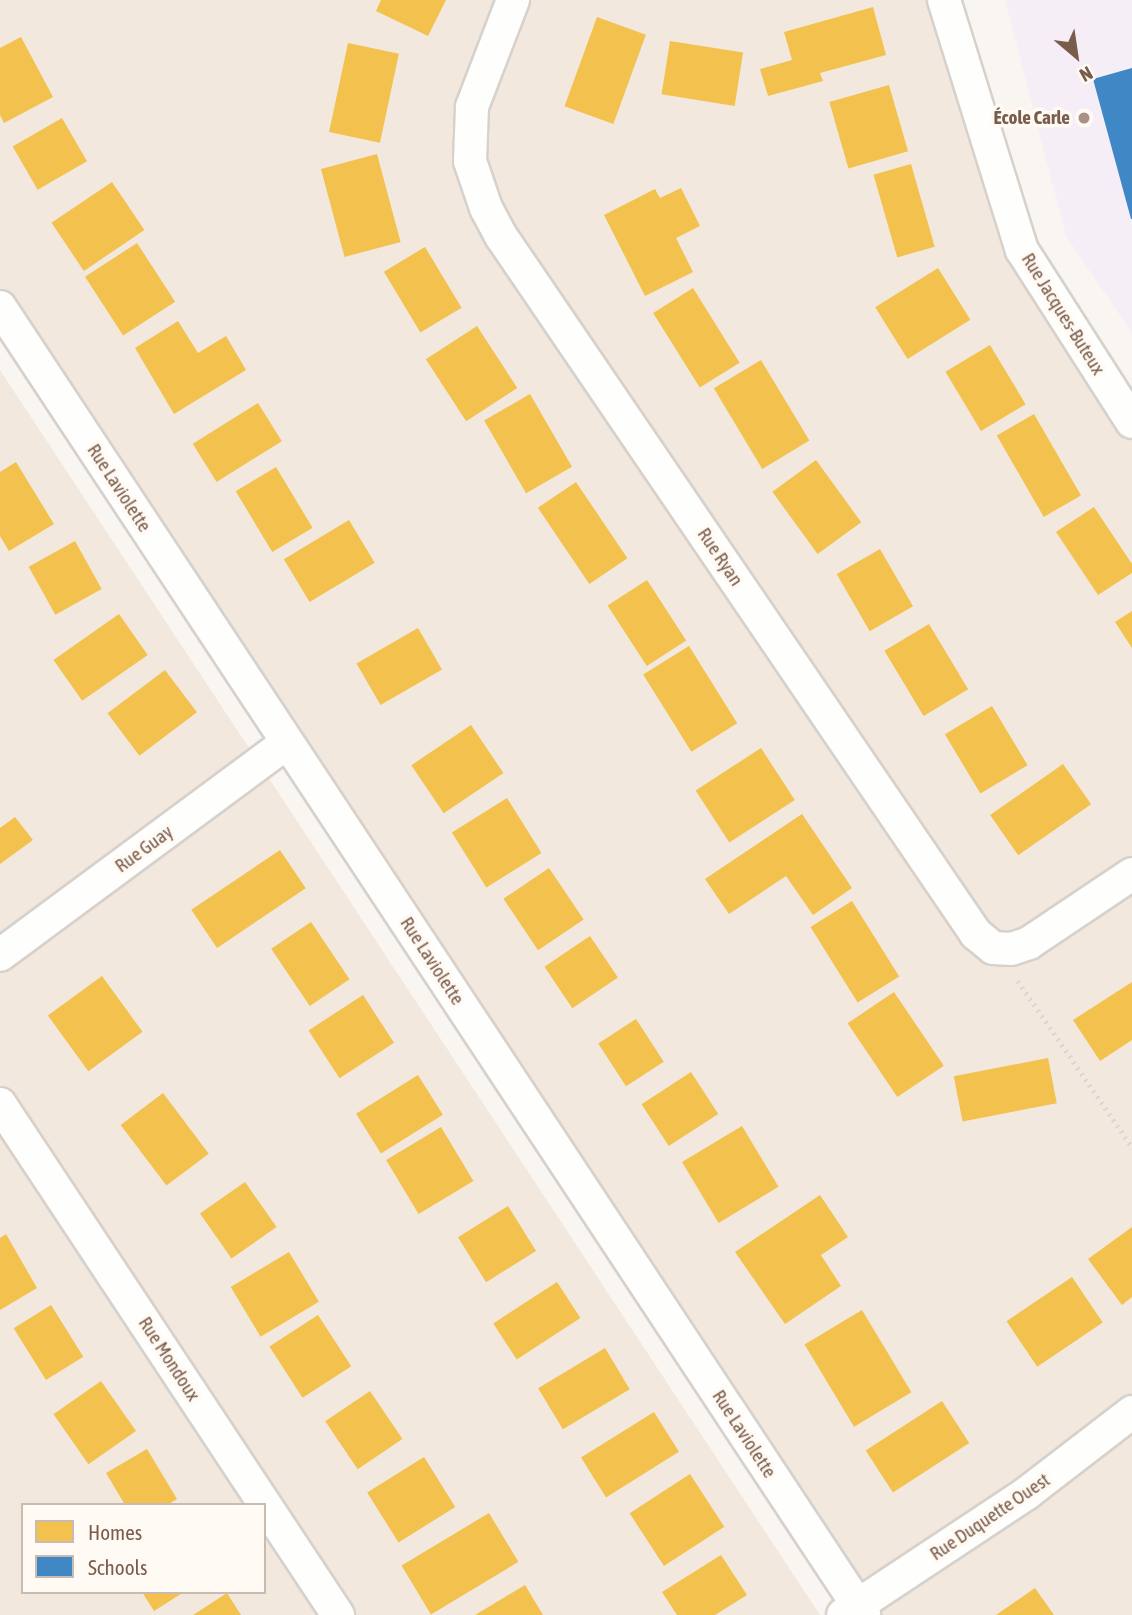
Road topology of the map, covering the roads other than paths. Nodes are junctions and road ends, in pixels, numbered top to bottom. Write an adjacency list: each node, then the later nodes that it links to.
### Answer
1 (513, 0): 6 (street, Rue Ryan)
2 (944, 0): 4 (street, Rue Jacques-Buteux)
3 (0, 307): 5 (street, Rue Laviolette)
4 (1132, 422)
5 (287, 743): 7 (street, Rue Guay); 12 (street, Rue Laviolette)
6 (1132, 874)
7 (0, 955)
8 (0, 1104): 10 (street, Rue Mondoux)
9 (1132, 1412): 12 (street, Rue Duquette Ouest)
10 (264, 1503)
11 (266, 1506): 13 (street, Rue Mondoux)
12 (855, 1612)
13 (338, 1615)

